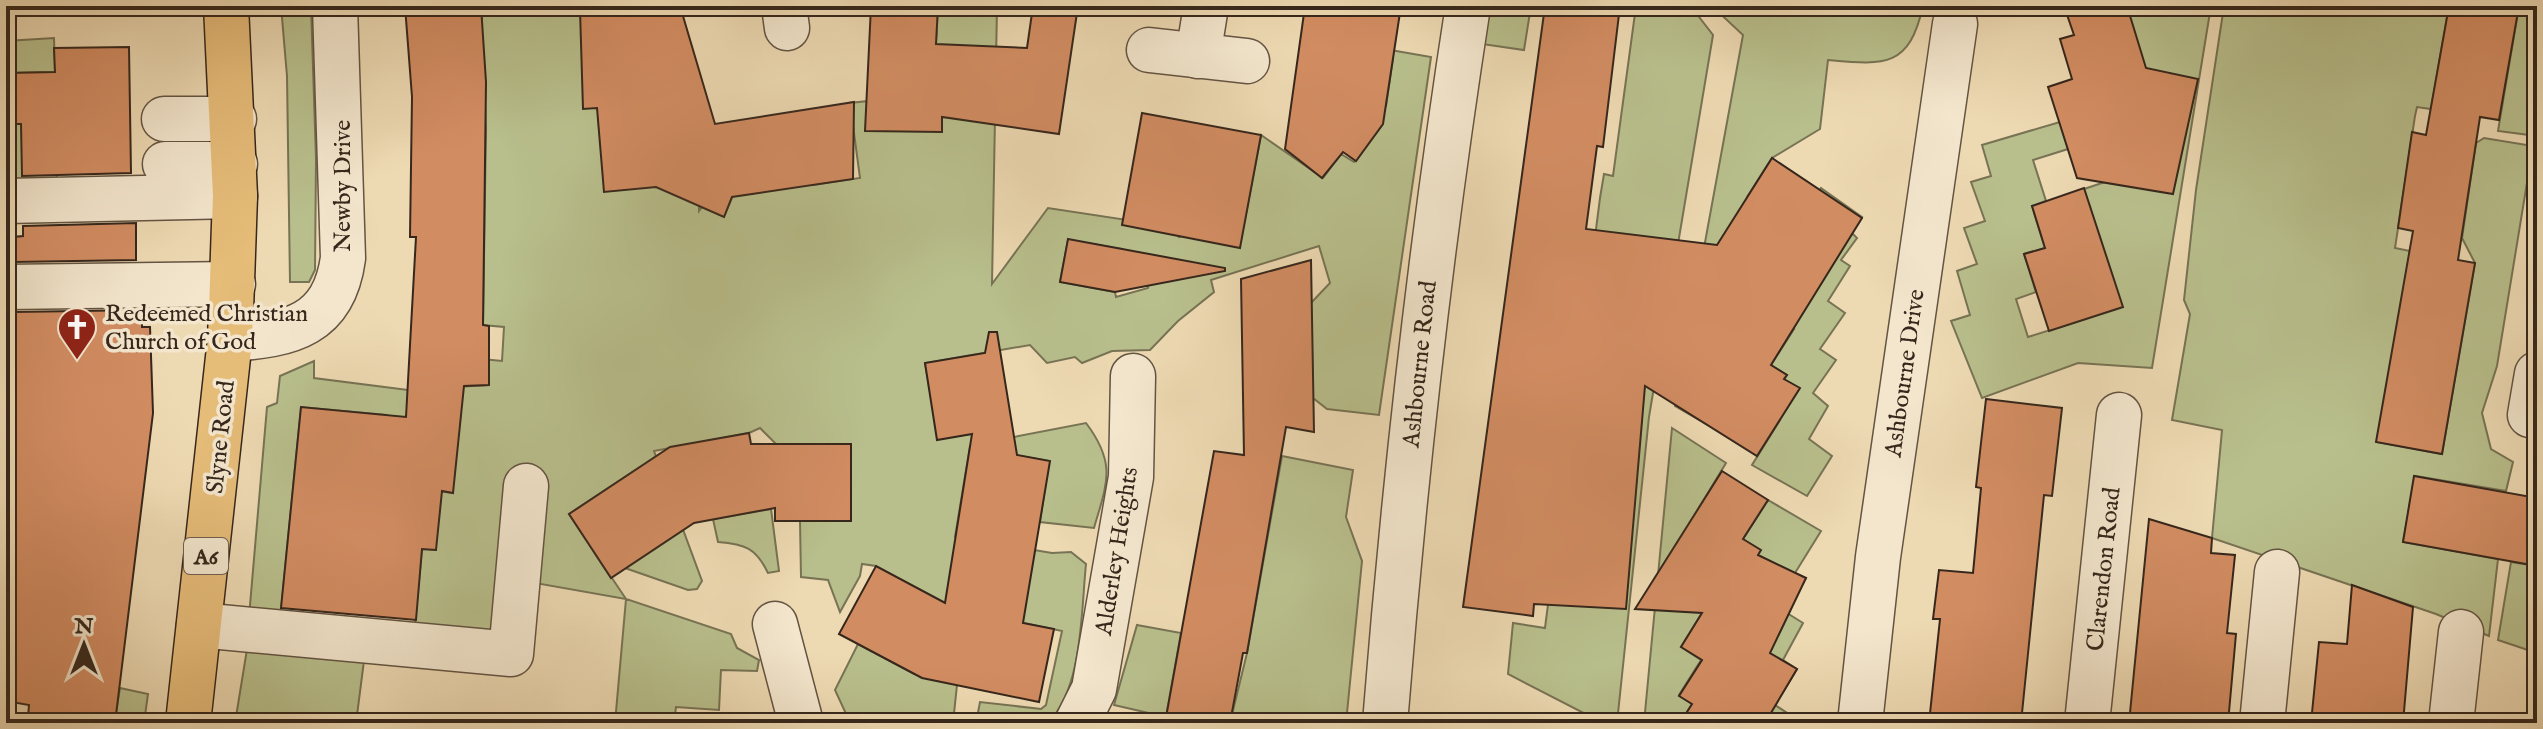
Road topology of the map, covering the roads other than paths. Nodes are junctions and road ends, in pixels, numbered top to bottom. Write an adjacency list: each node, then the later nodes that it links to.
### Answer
1 (226, 6): 10 (main road, Slyne Road / A6)
2 (335, 6): 16 (street, Newby Drive)
3 (1206, 6): 7 (street)
4 (1468, 6): 27 (street, Ashbourne Road)
5 (1955, 24): 28 (street, Ashbourne Drive)
6 (1149, 50): 7 (street)
7 (1198, 56): 8 (street)
8 (1247, 61)
9 (164, 119): 10 (street)
10 (234, 119): 12 (main road, Slyne Road / A6)
11 (165, 164): 12 (street)
12 (235, 180): 13 (street); 14 (main road, Slyne Road / A6)
13 (6, 201)
14 (233, 284): 15 (street); 16 (main road, Slyne Road / A6)
15 (6, 287)
16 (230, 339): 22 (main road, Slyne Road / A6)
17 (1133, 376): 26 (street, Alderley Heights)
18 (2119, 415): 29 (street, Clarendon Road)
19 (526, 486): 22 (street)
20 (2277, 572): 30 (street)
21 (775, 624): 25 (street)
22 (199, 625): 24 (main road, Slyne Road / A6)
23 (2461, 632): 31 (street)
24 (188, 723)
25 (801, 723)
26 (1077, 723)
27 (1385, 723)
28 (1860, 723)
29 (2087, 723)
30 (2262, 723)
31 (2451, 723)

